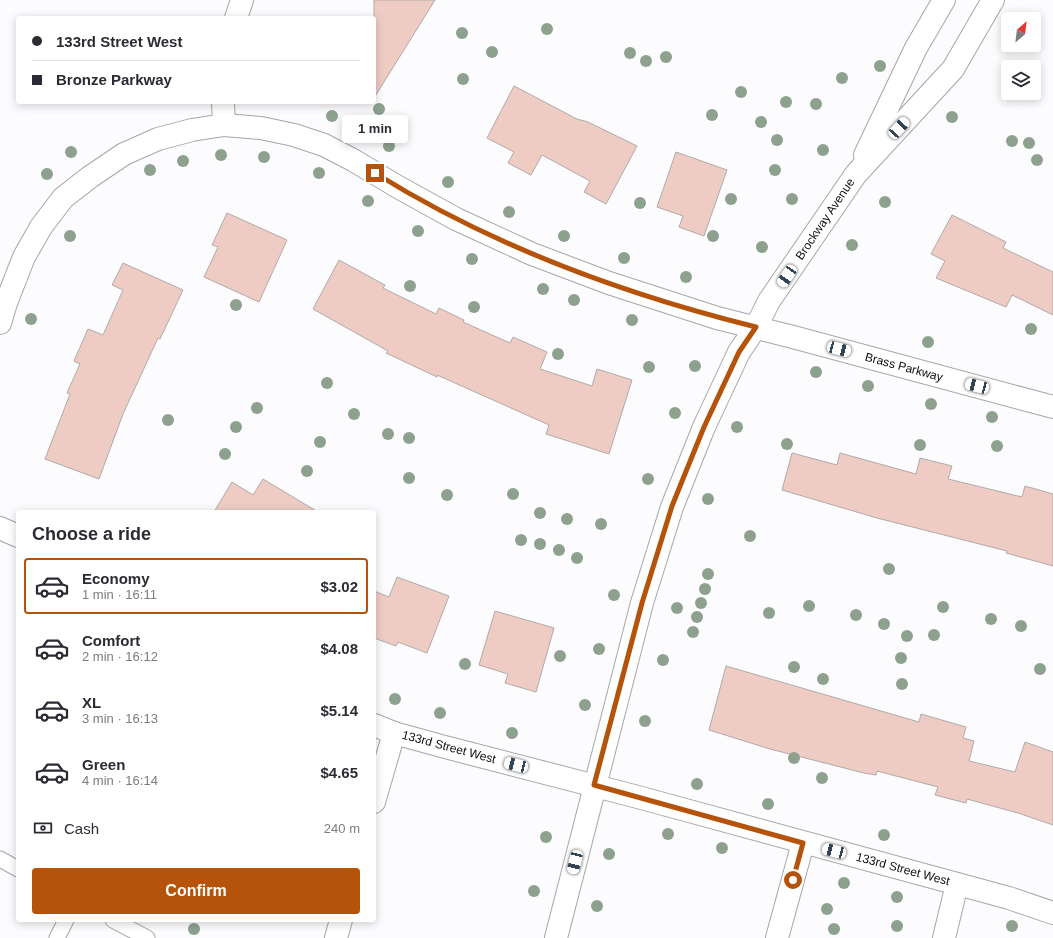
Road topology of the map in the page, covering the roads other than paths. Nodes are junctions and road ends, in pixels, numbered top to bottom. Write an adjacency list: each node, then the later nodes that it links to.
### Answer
1 (242, 0): 4 (street)
2 (944, 0): 7 (street, Brockway Avenue)
3 (993, 0): 7 (street, Brockway Avenue)
4 (237, 16)
5 (223, 104): 6 (street)
6 (224, 125): 8 (street, Brass Parkway); 9 (street, Brass Parkway)
7 (856, 174): 9 (street, Brockway Avenue)
8 (0, 322)
9 (756, 327): 10 (street, Brass Parkway); 14 (street, Brockway Avenue)
10 (1053, 407)
11 (0, 528): 12 (street)
12 (16, 535)
13 (384, 729): 14 (street, 133rd Street West); 15 (street)
14 (594, 785): 16 (street, 133rd Street West); 27 (street, Brockway Avenue)
15 (376, 787)
16 (803, 843): 19 (street, 133rd Street West); 28 (street)
17 (0, 859): 18 (lane)
18 (16, 867)
19 (957, 884): 20 (street, 133rd Street West); 29 (street, 133rd Street West)
20 (1053, 913)
21 (65, 922): 24 (lane)
22 (117, 922): 25 (lane)
23 (340, 922): 26 (street)
24 (57, 938)
25 (147, 938)
26 (336, 938)
27 (556, 938)
28 (777, 938)
29 (944, 938)

